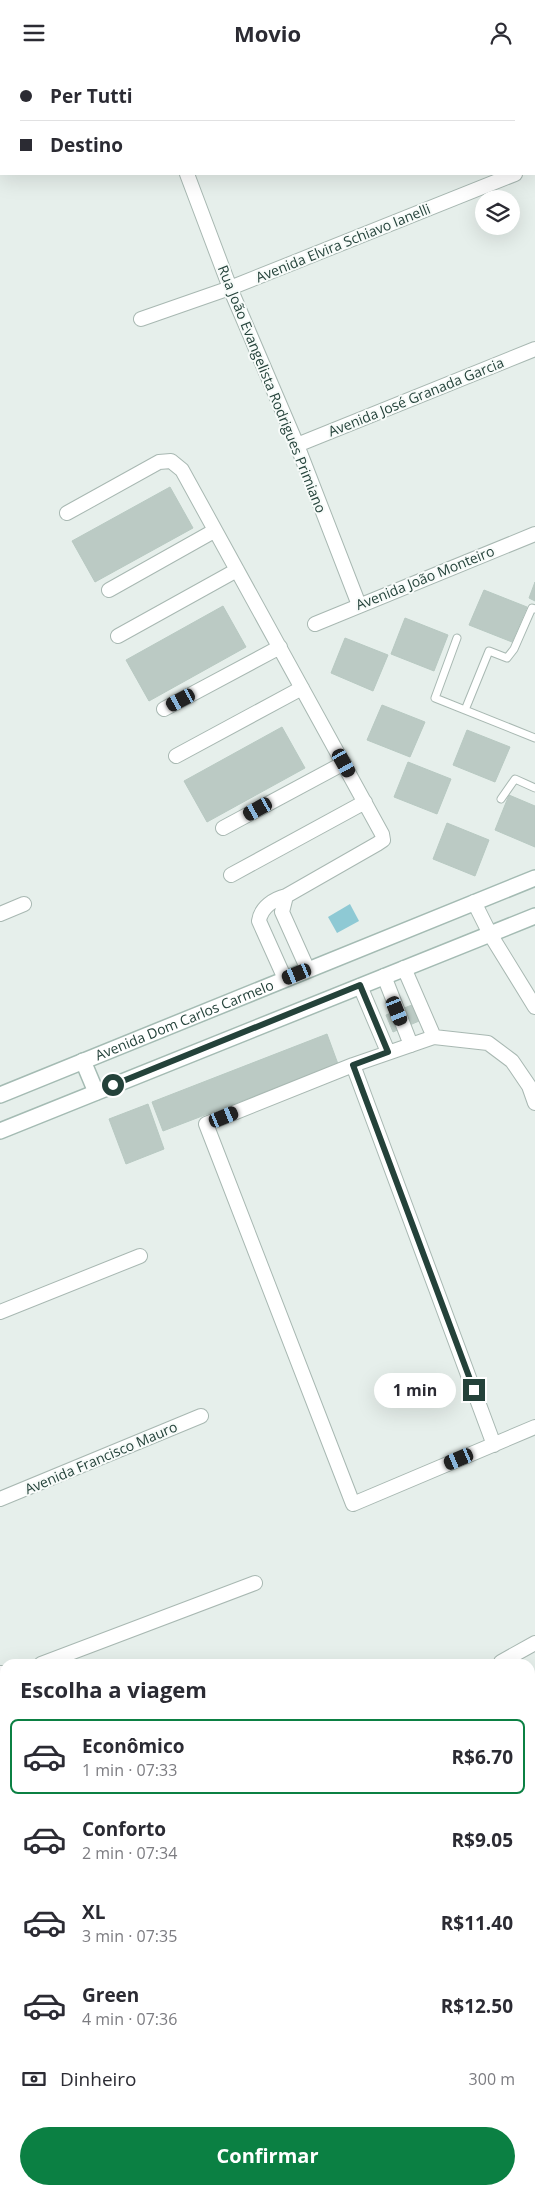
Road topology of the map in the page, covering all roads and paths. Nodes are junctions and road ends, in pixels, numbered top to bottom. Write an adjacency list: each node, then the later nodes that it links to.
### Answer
1 (187, 175): 3 (street, Rua João Evangelista Rodrigues Primiano)
2 (512, 175): 3 (street, Avenida Elvira Schiavo Ianelli)
3 (230, 288): 4 (street, Avenida Elvira Schiavo Ianelli); 6 (street, Rua João Evangelista Rodrigues Primiano)
4 (141, 319)
5 (535, 349): 6 (street, Avenida José Granada Garcia)
6 (297, 445): 12 (street, Rua João Evangelista Rodrigues Primiano)
7 (67, 513): 8 (street)
8 (214, 531): 10 (street); 11 (street)
9 (535, 534): 12 (street, Avenida João Monteiro)
10 (237, 570): 15 (street); 17 (street)
11 (109, 590)
12 (359, 605): 14 (street, Avenida João Monteiro)
13 (535, 609): 20 (lane)
14 (315, 624)
15 (118, 636)
16 (457, 638): 20 (lane)
17 (280, 647): 18 (street); 19 (street)
18 (302, 688): 22 (street); 23 (street)
19 (164, 709)
20 (465, 710): 21 (lane)
21 (535, 738)
22 (176, 756)
23 (344, 763): 26 (street); 27 (street)
24 (535, 788): 25 (lane)
25 (500, 799)
26 (365, 802): 28 (street); 30 (street)
27 (223, 828)
28 (231, 875)
29 (535, 878): 31 (street, Avenida Dom Carlos Carmelo)
30 (286, 896): 37 (street); 39 (street)
31 (474, 902): 35 (street); 37 (street, Avenida Dom Carlos Carmelo)
32 (24, 904): 33 (street)
33 (0, 914)
34 (535, 915): 35 (street)
35 (490, 934): 36 (street); 41 (street)
36 (404, 968): 38 (street); 42 (street)
37 (308, 970): 39 (street, Avenida Dom Carlos Carmelo)
38 (384, 976): 40 (street); 43 (street)
39 (285, 979): 45 (street, Avenida Dom Carlos Carmelo)
40 (360, 985): 44 (street); 47 (street)
41 (535, 1007)
42 (434, 1037): 43 (street); 49 (street)
43 (411, 1045): 44 (street)
44 (388, 1052): 46 (street)
45 (83, 1061): 47 (street); 48 (street, Avenida Dom Carlos Carmelo)
46 (353, 1065): 55 (street); 55 (street)
47 (96, 1092): 50 (street)
48 (0, 1095)
49 (535, 1103)
50 (0, 1131)
51 (140, 1256): 52 (street)
52 (0, 1312)
53 (201, 1416): 56 (street, Avenida Francisco Mauro)
54 (535, 1427): 55 (street)
55 (494, 1445)
56 (0, 1499)
57 (255, 1583): 59 (street)
58 (535, 1643): 60 (street)
59 (54, 1659)
60 (506, 1659)

